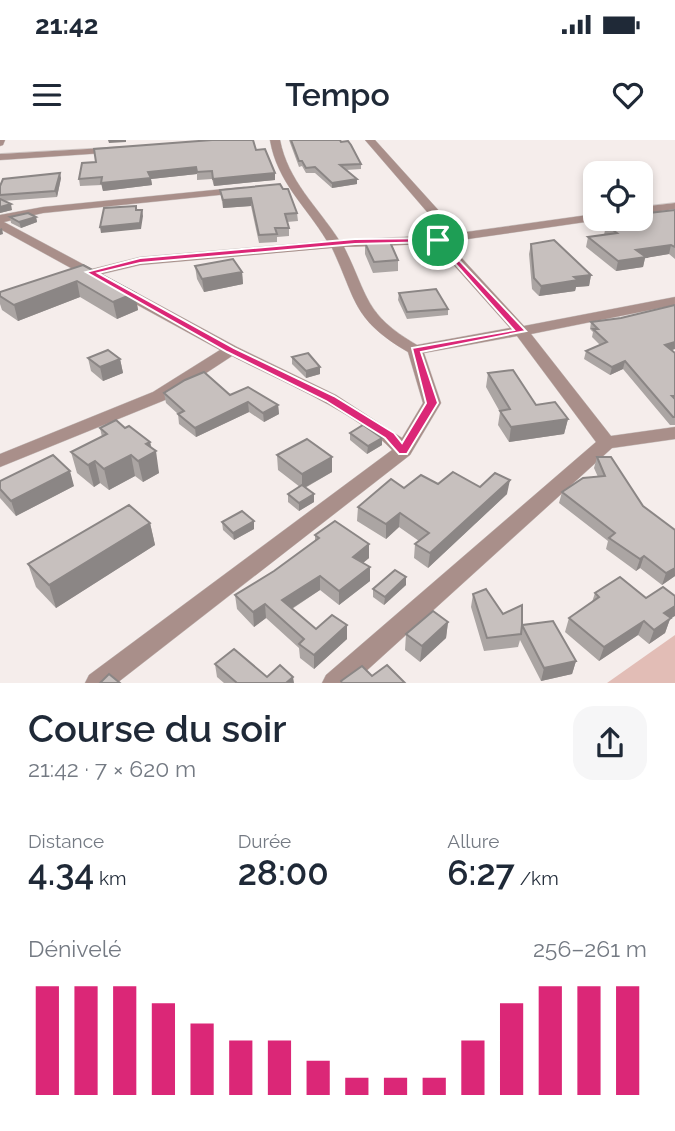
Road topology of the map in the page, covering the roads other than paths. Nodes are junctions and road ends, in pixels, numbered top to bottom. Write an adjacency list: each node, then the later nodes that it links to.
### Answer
1 (275, 140): 5 (street)
2 (370, 140): 12 (street)
3 (131, 148): 4 (street)
4 (0, 157)
5 (290, 185): 6 (street); 14 (street)
6 (276, 186)
7 (262, 188): 11 (street)
8 (675, 206): 9 (street)
9 (653, 209)
10 (583, 220): 12 (street)
11 (0, 222): 15 (street)
12 (456, 238): 13 (street)
13 (438, 240): 14 (street); 18 (street)
14 (335, 243): 15 (street); 20 (street)
15 (91, 272): 16 (street); 19 (street)
16 (65, 281)
17 (675, 301): 18 (street)
18 (521, 331): 20 (street); 22 (street)
19 (231, 350): 23 (street); 24 (street)
20 (415, 350): 23 (street)
21 (675, 433): 22 (street)
22 (606, 443): 26 (street)
23 (403, 452): 25 (street)
24 (0, 461)
25 (98, 683)
26 (335, 683)

